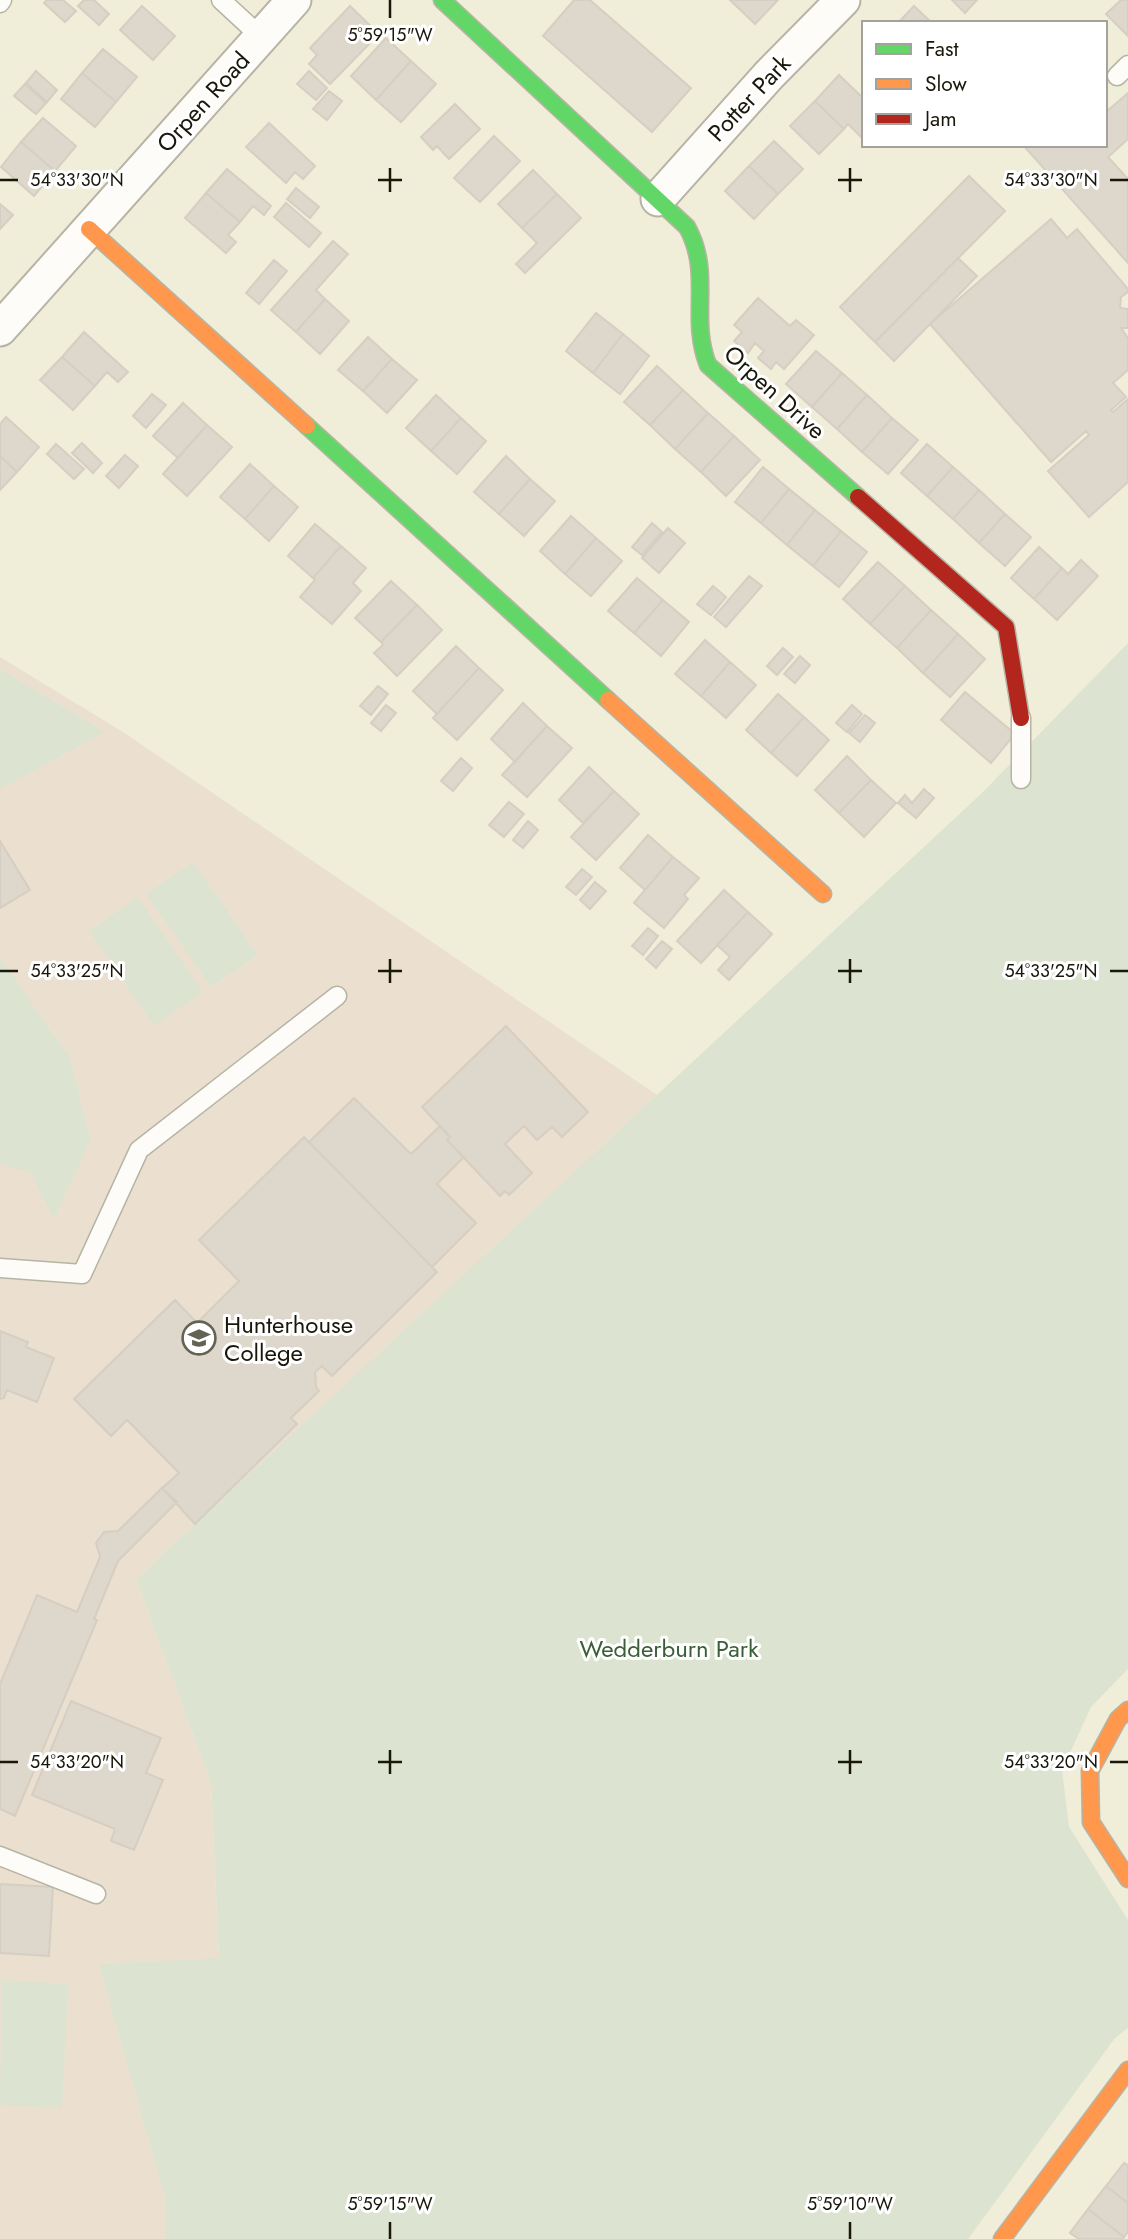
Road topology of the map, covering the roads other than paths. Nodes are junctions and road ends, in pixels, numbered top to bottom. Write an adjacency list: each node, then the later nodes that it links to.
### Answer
1 (221, 0): 5 (lane)
2 (294, 0): 5 (street, Orpen Road)
3 (442, 0): 6 (street, Orpen Drive)
4 (843, 0): 6 (street, Potter Park)
5 (261, 37): 7 (street, Orpen Road)
6 (658, 199): 9 (street, Orpen Drive)
7 (89, 229): 8 (street, Orpen Road); 11 (street)
8 (0, 329)
9 (1021, 718): 10 (lane)
10 (1021, 779)
11 (823, 894)
12 (338, 996): 13 (lane)
13 (0, 1268)
14 (1128, 1710): 16 (street)
15 (0, 1856): 17 (lane)
16 (1128, 1879)
17 (96, 1894)
18 (1128, 2070): 19 (street)
19 (1002, 2239)

